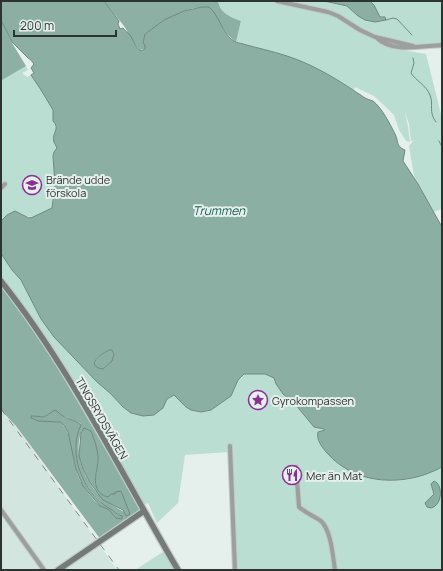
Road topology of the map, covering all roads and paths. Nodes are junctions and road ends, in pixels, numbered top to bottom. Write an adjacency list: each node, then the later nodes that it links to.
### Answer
1 (277, 1): 3 (street)
2 (291, 1): 3 (street)
3 (298, 6): 4 (street)
4 (442, 45)
5 (5, 184): 6 (street)
6 (1, 188)
7 (1, 281): 11 (street, TINGSRYDSVÄGEN)
8 (230, 446): 15 (street)
9 (296, 467): 16 (street)
10 (1, 510): 12 (street)
11 (144, 511): 13 (street); 14 (street, TINGSRYDSVÄGEN)
12 (44, 570)
13 (58, 570)
14 (178, 570)
15 (235, 570)
16 (335, 570)

